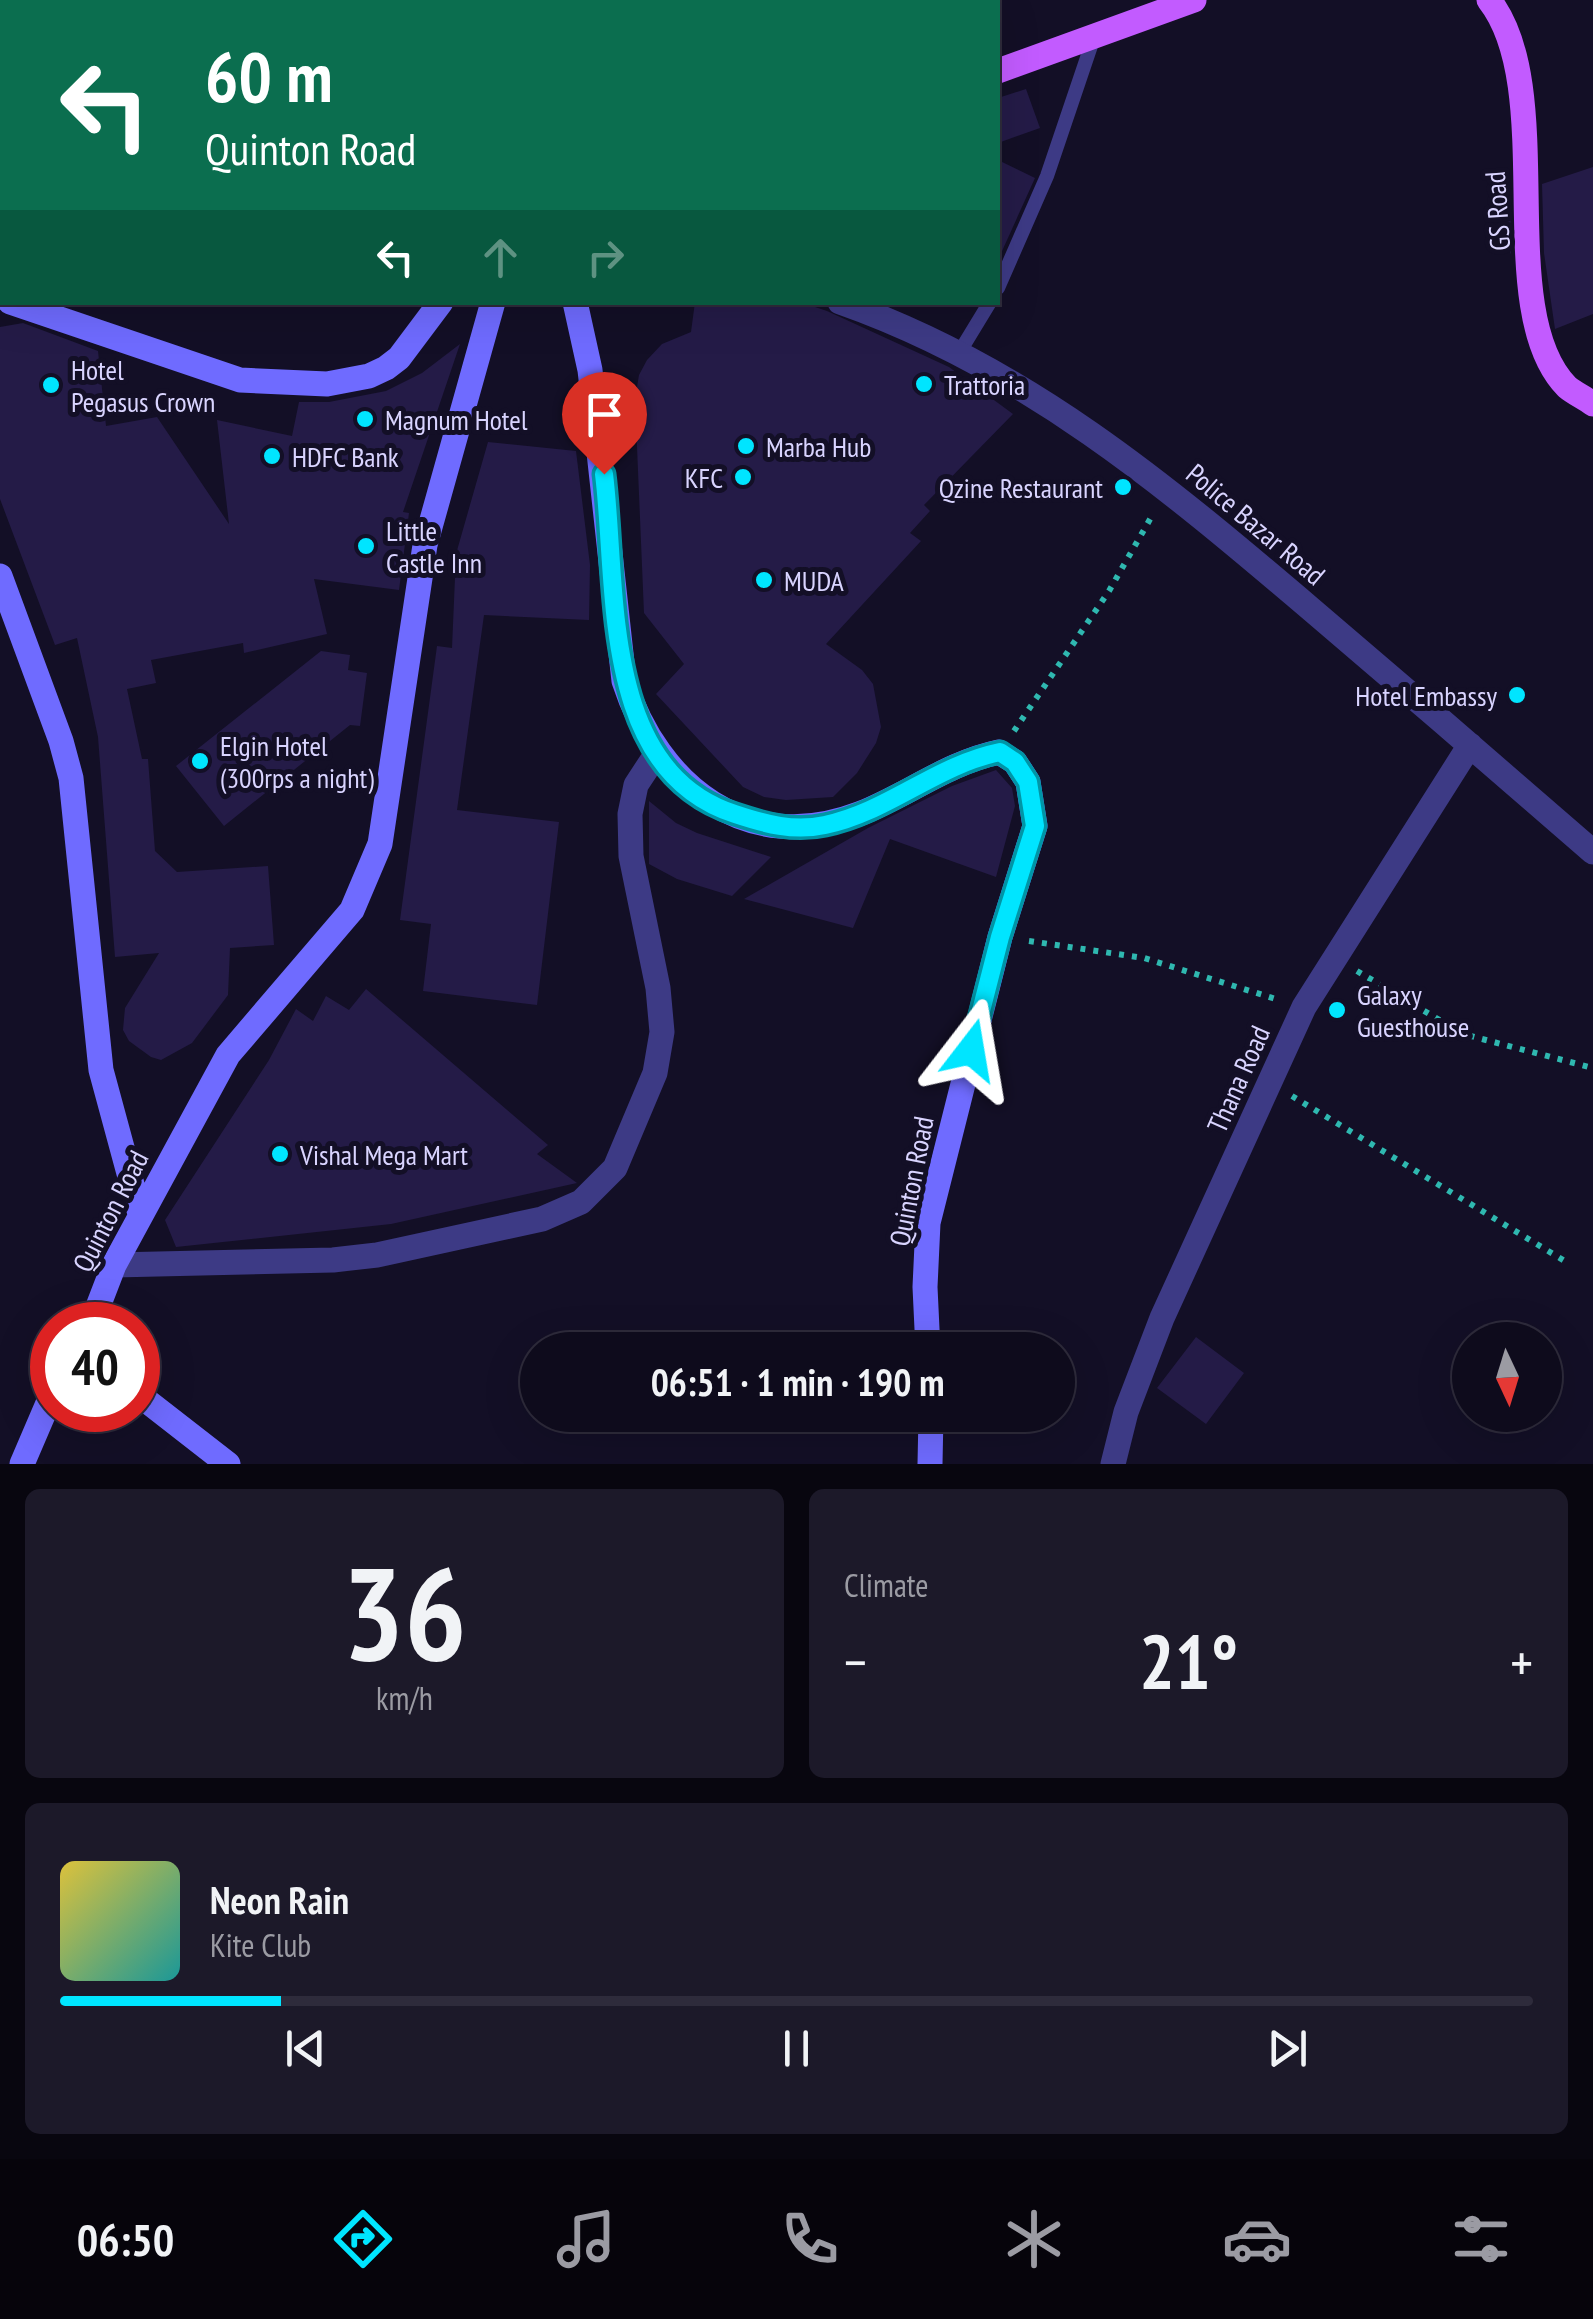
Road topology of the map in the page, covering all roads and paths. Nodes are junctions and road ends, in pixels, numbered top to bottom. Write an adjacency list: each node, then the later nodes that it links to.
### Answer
1 (1194, 0): 3 (main road)
2 (1489, 0): 13 (main road, GS Road)
3 (1095, 37): 4 (main road); 5 (lane)
4 (1000, 70)
5 (1000, 283)
6 (19, 305): 7 (street)
7 (439, 305)
8 (492, 305): 25 (street, Quinton Road)
9 (576, 305): 18 (street)
10 (848, 305): 12 (street, Police Bazar Road)
11 (988, 305): 12 (lane)
12 (959, 353): 14 (street, Police Bazar Road)
13 (1593, 404)
14 (1168, 488): 16 (street, Police Bazar Road); 17 (path)
15 (0, 576): 25 (street)
16 (1470, 745): 19 (street, Police Bazar Road); 21 (street, Thana Road)
17 (1000, 752): 18 (street); 20 (street, Quinton Road)
18 (657, 753): 27 (street)
19 (1593, 852)
20 (1000, 937): 22 (path); 30 (street, Quinton Road)
21 (1335, 958): 22 (street, Thana Road); 23 (path)
22 (1304, 1007): 24 (street, Thana Road)
23 (1593, 1068)
24 (1270, 1083): 26 (path); 37 (street, Thana Road)
25 (140, 1214): 27 (street, Quinton Road)
26 (1568, 1263)
27 (112, 1269): 28 (street); 29 (street, Quinton Road)
28 (96, 1302)
29 (103, 1302)
30 (927, 1332)
31 (160, 1411): 35 (street)
32 (36, 1432): 34 (street)
33 (931, 1432): 36 (street)
34 (22, 1464)
35 (228, 1464)
36 (930, 1464)
37 (1114, 1464)

